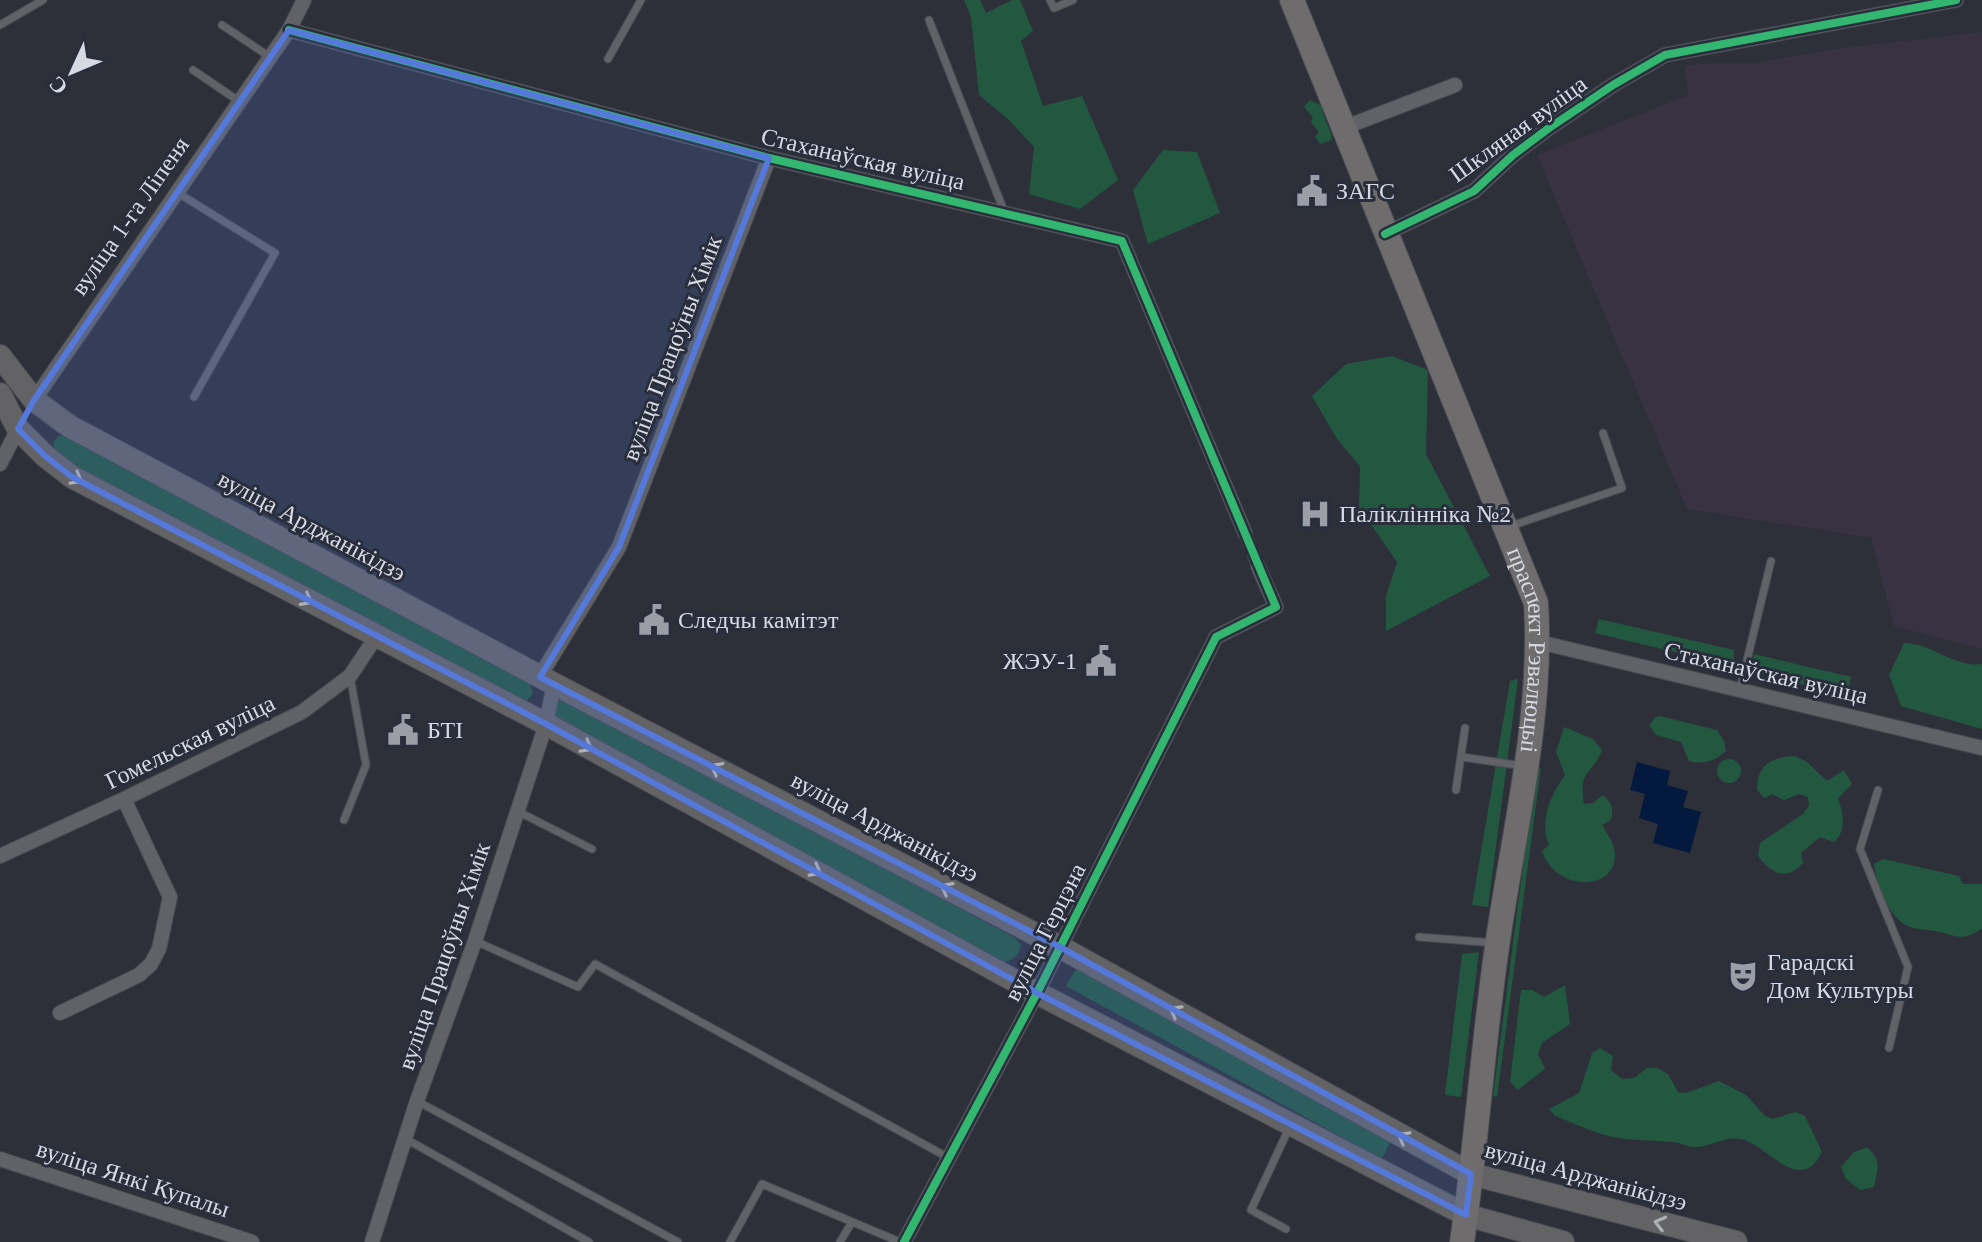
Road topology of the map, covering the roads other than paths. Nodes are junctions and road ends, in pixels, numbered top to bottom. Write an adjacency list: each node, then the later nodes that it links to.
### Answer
1 (43, 0): 9 (lane)
2 (304, 0): 11 (street, вуліца 1-га Ліпеня)
3 (641, 0): 13 (lane)
4 (1050, 0): 5 (lane)
5 (1073, 0)
6 (1292, 0): 17 (main road, праспект Рэвалюцыі)
7 (1956, 0): 21 (street, Шкляная вуліца)
8 (929, 20): 20 (lane)
9 (0, 25)
10 (222, 25): 12 (lane)
11 (289, 30): 12 (street, вуліца 1-га Ліпеня); 18 (street, Стаханаўская вуліца)
12 (270, 57): 16 (street, вуліца 1-га Ліпеня)
13 (608, 59)
14 (193, 70): 16 (lane)
15 (1455, 85): 17 (street)
16 (240, 102): 19 (street, вуліца 1-га Ліпеня)
17 (1343, 128): 21 (main road, праспект Рэвалюцыі)
18 (769, 158): 20 (street, Стаханаўская вуліца); 36 (street, вуліца Працоўны Хімік)
19 (178, 193): 24 (lane); 25 (street, вуліца 1-га Ліпеня)
20 (1004, 213): 30 (street, Стаханаўская вуліца)
21 (1385, 234): 29 (main road, праспект Рэвалюцыі)
22 (0, 356): 25 (main road, вуліца Арджанікідзэ)
23 (0, 394): 26 (main road)
24 (194, 397)
25 (34, 400): 26 (main road, вуліца 1-га Ліпеня); 36 (main road, вуліца Арджанікідзэ)
26 (18, 429): 28 (street, вуліца 1-га Ліпеня); 33 (main road, one-way to 33)
27 (1603, 433): 29 (lane)
28 (0, 464)
29 (1506, 528): 34 (main road, праспект Рэвалюцыі)
30 (1245, 533)
31 (1771, 561): 37 (lane)
32 (1258, 566): 53 (street, вуліца Герцэна)
33 (376, 637): 35 (street, Гомельская вуліца); 38 (main road)
34 (1539, 642): 37 (street, Стаханаўская вуліца); 42 (main road, праспект Рэвалюцыі)
35 (350, 676): 45 (street, Гомельская вуліца); 47 (lane)
36 (547, 680): 38 (street, вуліца Працоўны Хімік); 53 (main road, вуліца Арджанікідзэ, one-way to 36)
37 (1740, 689): 40 (street, Стаханаўская вуліца)
38 (546, 724): 46 (street, вуліца Працоўны Хімік); 54 (main road, one-way to 54)
39 (1465, 728): 41 (lane)
40 (1982, 748)
41 (1462, 757): 42 (lane); 43 (lane)
42 (1525, 766): 52 (main road, праспект Рэвалюцыі)
43 (1456, 790)
44 (1878, 790): 56 (lane)
45 (124, 799): 49 (street, Гомельская вуліца); 55 (street)
46 (517, 811): 48 (lane); 51 (street, вуліца Працоўны Хімік)
47 (344, 820)
48 (592, 849)
49 (0, 856)
50 (1419, 937): 52 (lane)
51 (475, 941): 57 (street, вуліца Працоўны Хімік); 60 (lane)
52 (1497, 944): 62 (main road, праспект Рэвалюцыі)
53 (1060, 947): 54 (street, вуліца Герцэна); 62 (main road, вуліца Арджанікідзэ, one-way to 53)
54 (1037, 993): 58 (main road); 60 (street, вуліца Герцэна)
55 (60, 1013)
56 (1889, 1048)
57 (417, 1101): 59 (street, вуліца Працоўны Хімік); 69 (lane)
58 (1291, 1124): 63 (main road); 65 (lane)
59 (406, 1139): 67 (street, вуліца Працоўны Хімік); 68 (lane)
60 (949, 1158): 72 (street, вуліца Герцэна)
61 (0, 1159): 66 (street, вуліца Янкі Купалы)
62 (1471, 1174): 63 (main road, праспект Рэвалюцыі); 75 (main road, вуліца Арджанікідзэ, one-way to 62)
63 (1466, 1215): 73 (main road, праспект Рэвалюцыі); 74 (main road)
64 (852, 1222): 70 (lane); 71 (lane); 72 (lane)
65 (1286, 1229)
66 (252, 1242)
67 (372, 1242)
68 (589, 1242)
69 (678, 1242)
70 (730, 1242)
71 (840, 1242)
72 (902, 1242)
73 (1462, 1242)
74 (1563, 1242)
75 (1736, 1242)

